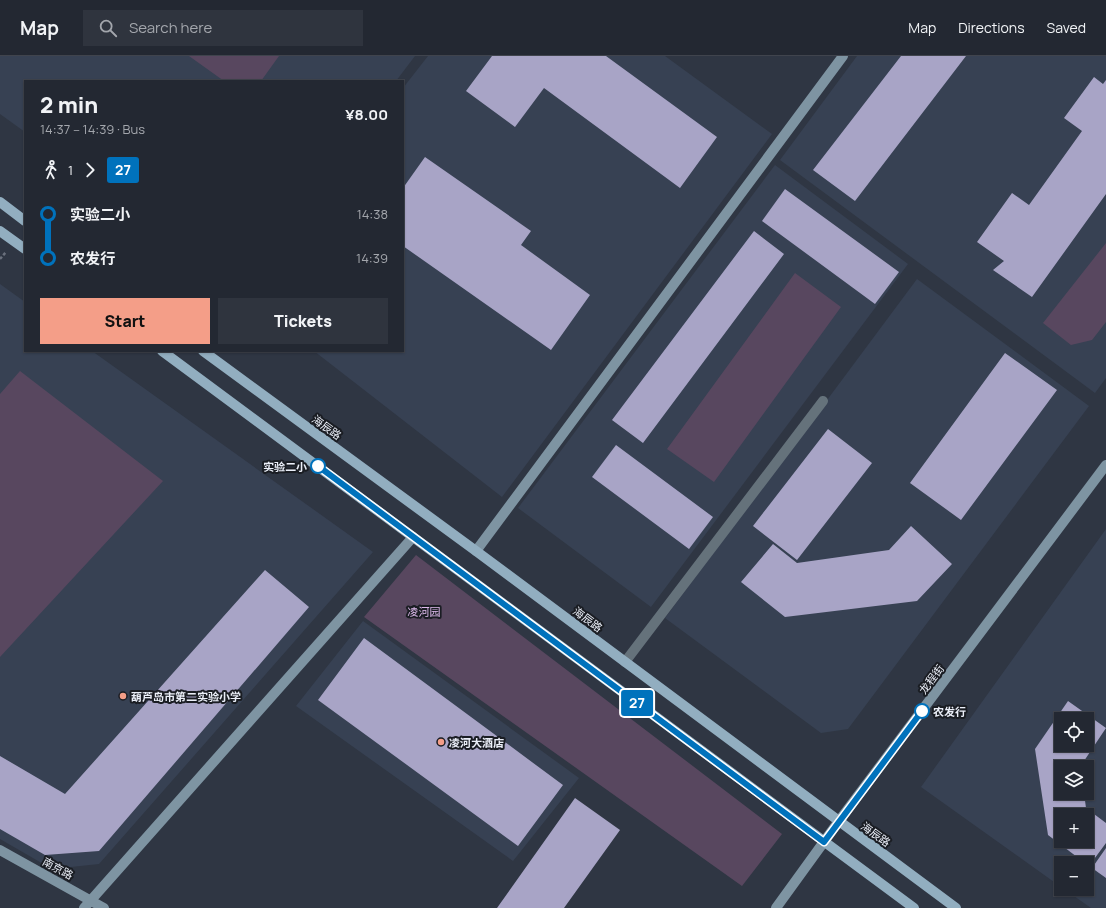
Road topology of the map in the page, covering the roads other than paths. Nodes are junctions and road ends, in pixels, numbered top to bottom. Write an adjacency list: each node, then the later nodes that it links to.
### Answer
1 (843, 56): 11 (street)
2 (0, 202): 3 (main road)
3 (24, 220)
4 (0, 231): 5 (main road)
5 (24, 248)
6 (163, 352): 10 (main road)
7 (204, 352): 11 (main road, 海辰路)
8 (823, 401): 12 (lane)
9 (1106, 465): 13 (street, 龙程街)
10 (413, 537): 14 (main road); 16 (street)
11 (476, 551): 12 (main road, 海辰路)
12 (625, 662): 13 (main road, 海辰路)
13 (839, 821): 14 (street, 龙程街); 20 (main road, 海辰路)
14 (824, 842): 18 (street, 龙程街); 19 (main road)
15 (0, 850): 16 (street, 南京路)
16 (87, 904): 17 (street, 南京路)
17 (104, 908)
18 (776, 908)
19 (914, 908)
20 (956, 908)

